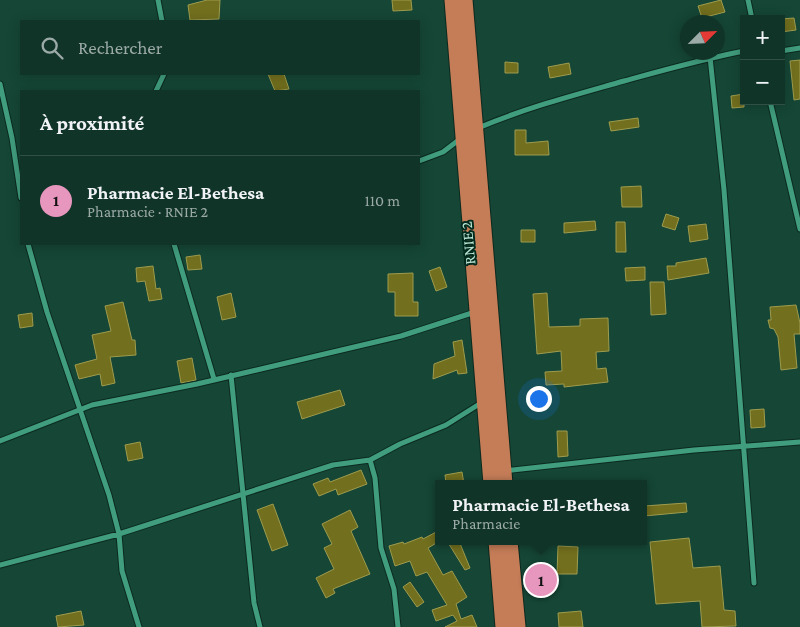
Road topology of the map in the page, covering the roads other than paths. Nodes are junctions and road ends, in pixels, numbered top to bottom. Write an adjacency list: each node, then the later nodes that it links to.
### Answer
1 (158, 0): 6 (street)
2 (452, 0): 17 (highway, RNIE 2 / RNIE 2)
3 (465, 0): 17 (highway, RNIE 2 / RNIE 2)
4 (748, 0): 5 (street)
5 (751, 15)
6 (162, 20)
7 (800, 48): 8 (street)
8 (785, 50)
9 (740, 52): 10 (street)
10 (725, 55)
11 (703, 60): 17 (street)
12 (710, 60): 30 (street)
13 (164, 75): 15 (street)
14 (0, 84): 19 (street)
15 (156, 90)
16 (771, 105): 20 (street)
17 (470, 132): 18 (street); 23 (highway, RNIE 2 / RNIE 2); 32 (highway, RNIE 2 / RNIE 2)
18 (420, 161)
19 (20, 191)
20 (800, 229)
21 (28, 245): 27 (street)
22 (174, 245): 25 (street)
23 (476, 312): 24 (street); 26 (highway, RNIE 2 / RNIE 2)
24 (231, 375): 25 (street); 34 (street)
25 (214, 379): 27 (street)
26 (484, 401): 31 (street); 33 (highway, RNIE 2 / RNIE 2)
27 (80, 408): 28 (street); 35 (street)
28 (0, 441)
29 (800, 442): 30 (street)
30 (744, 446): 32 (street); 39 (street)
31 (370, 460): 34 (street); 42 (street)
32 (505, 478)
33 (491, 480)
34 (244, 494): 35 (street); 41 (street)
35 (119, 534): 38 (street); 40 (street)
36 (496, 545): 43 (highway)
37 (510, 545): 44 (highway)
38 (0, 565)
39 (754, 583)
40 (139, 627)
41 (260, 627)
42 (398, 627)
43 (503, 627)
44 (518, 627)

